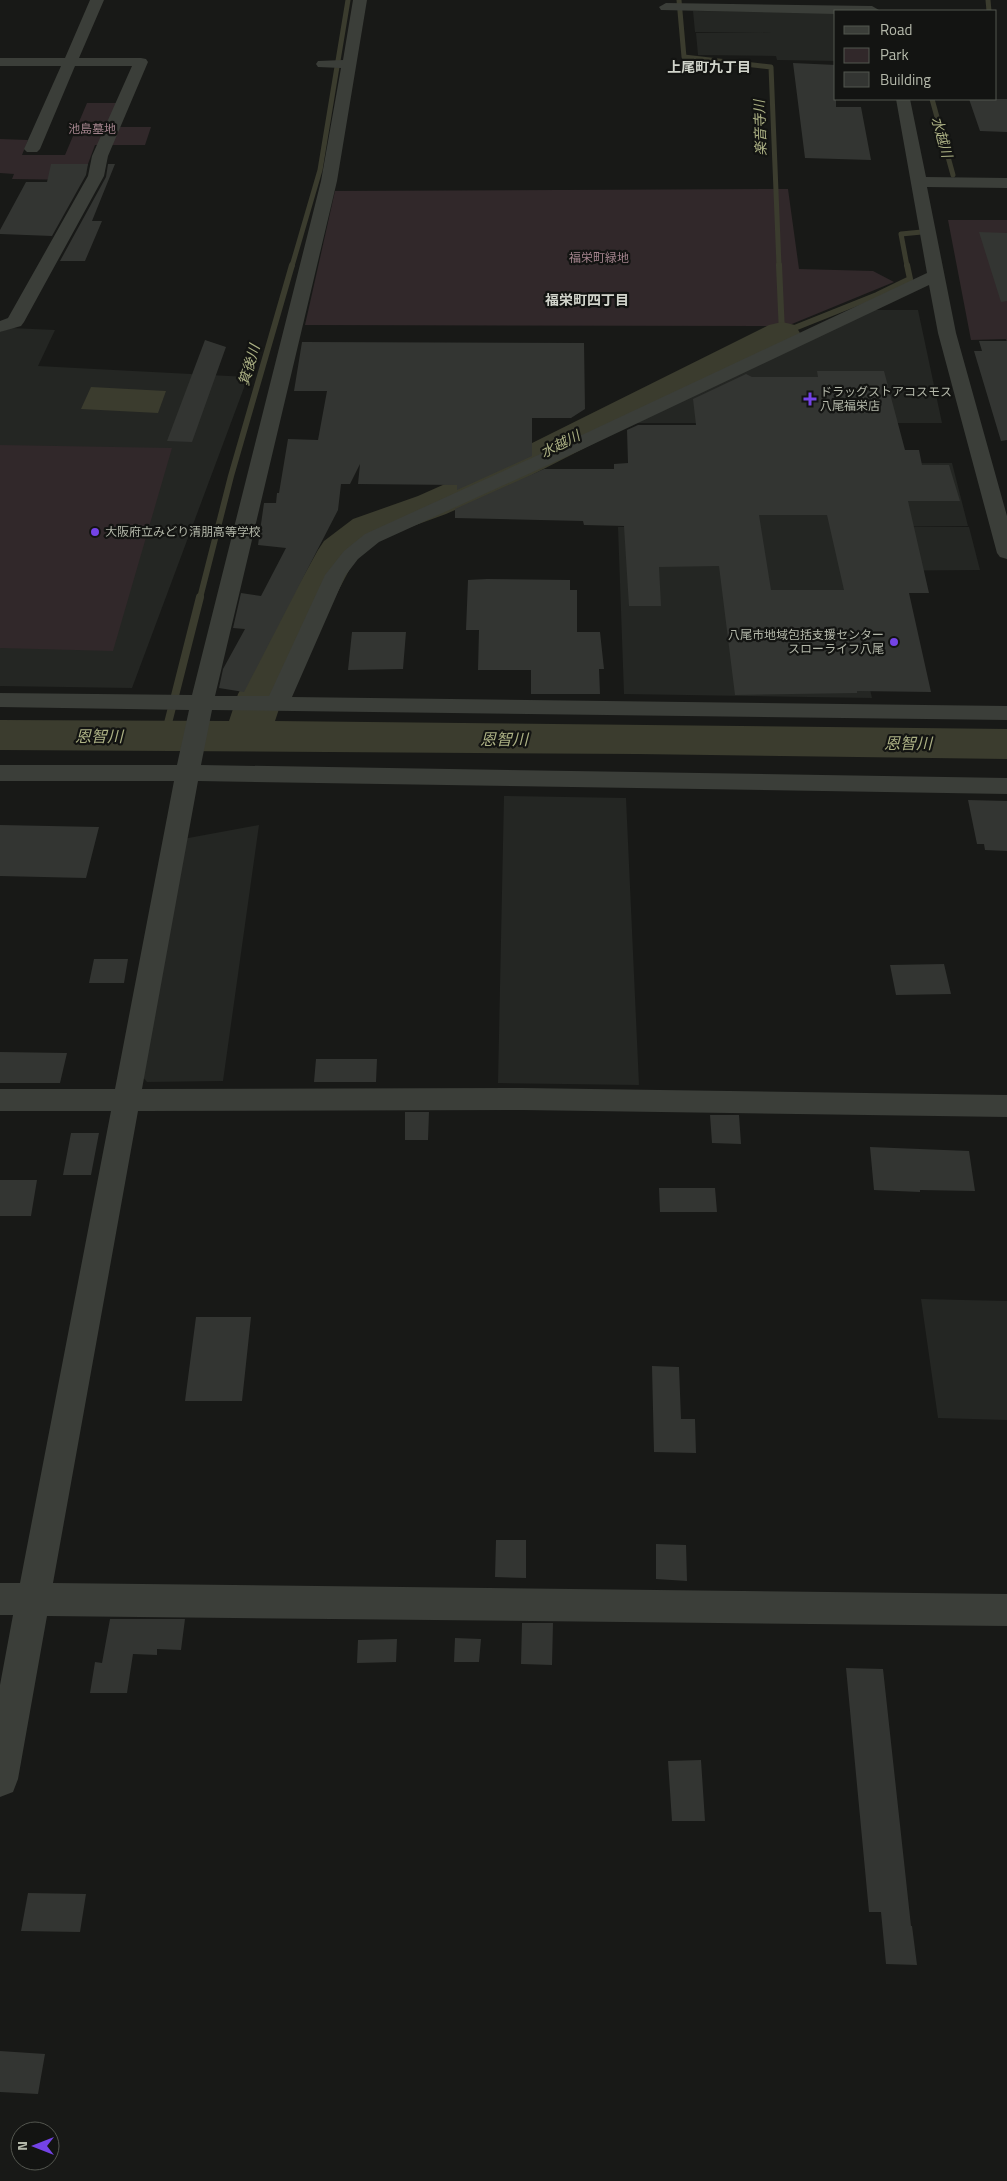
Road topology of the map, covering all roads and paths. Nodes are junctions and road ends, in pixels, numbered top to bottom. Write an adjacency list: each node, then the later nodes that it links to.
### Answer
1 (97, 0): 6 (street)
2 (360, 0): 8 (street)
3 (666, 7): 4 (street)
4 (870, 7)
5 (0, 62): 6 (street)
6 (69, 63): 10 (street); 14 (street)
7 (323, 64): 8 (street)
8 (348, 64): 18 (street)
9 (903, 100): 11 (street)
10 (32, 149)
11 (918, 182): 12 (street); 13 (street)
12 (1007, 182)
13 (937, 275): 15 (street); 17 (street)
14 (0, 327)
15 (1007, 552)
16 (0, 700): 18 (street)
17 (275, 703): 18 (street); 19 (street)
18 (201, 707): 20 (street)
19 (1007, 713)
20 (188, 771): 21 (street); 22 (street); 24 (street)
21 (0, 773)
22 (1007, 786)
23 (0, 1100): 24 (street)
24 (125, 1100): 25 (street); 27 (street)
25 (1007, 1106)
26 (0, 1598): 27 (street)
27 (35, 1599): 28 (street); 29 (street)
28 (1007, 1610)
29 (0, 1779)

